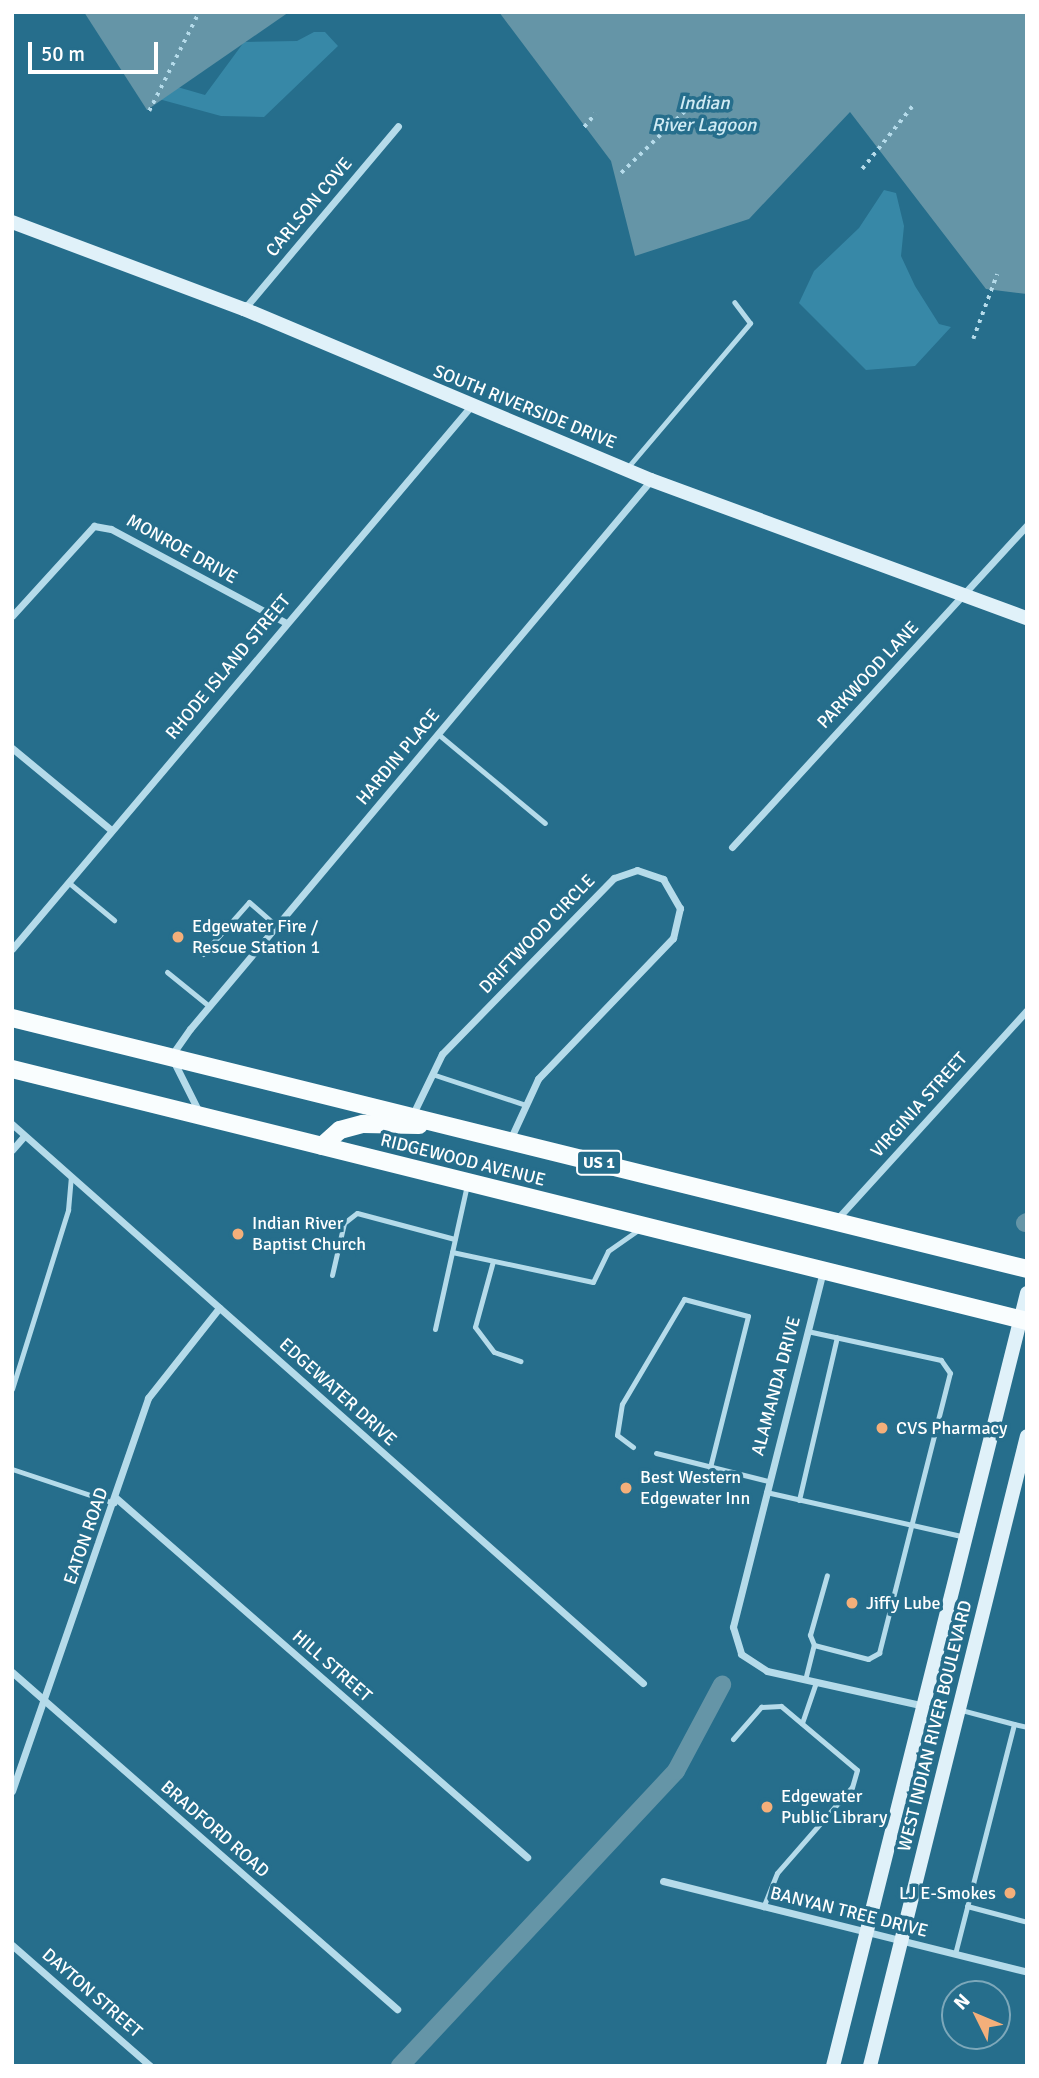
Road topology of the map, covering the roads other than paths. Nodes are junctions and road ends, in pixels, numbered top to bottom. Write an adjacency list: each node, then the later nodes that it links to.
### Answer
1 (398, 125): 4 (street, CARLSON COVE)
2 (12, 222): 4 (main road, SOUTH RIVERSIDE DRIVE)
3 (734, 302): 6 (lane)
4 (244, 309): 5 (main road, SOUTH RIVERSIDE DRIVE)
5 (471, 407): 6 (main road, SOUTH RIVERSIDE DRIVE); 12 (street, RHODE ISLAND STREET)
6 (627, 470): 7 (main road, SOUTH RIVERSIDE DRIVE)
7 (651, 480): 9 (main road, SOUTH RIVERSIDE DRIVE); 13 (street, HARDIN PLACE)
8 (1027, 525): 9 (street, PARKWOOD LANE)
9 (961, 596): 11 (main road, SOUTH RIVERSIDE DRIVE); 17 (street, PARKWOOD LANE)
10 (12, 616): 12 (street, MONROE DRIVE)
11 (1027, 618)
12 (286, 624): 16 (street, RHODE ISLAND STREET)
13 (438, 734): 15 (lane); 20 (street, HARDIN PLACE)
14 (12, 748): 16 (street)
15 (545, 823)
16 (111, 830): 18 (street, RHODE ISLAND STREET)
17 (732, 847)
18 (68, 882): 19 (lane); 21 (street, RHODE ISLAND STREET)
19 (114, 920)
20 (277, 926): 22 (lane); 24 (street, HARDIN PLACE)
21 (13, 947)
22 (204, 954)
23 (167, 972): 24 (lane)
24 (209, 1006): 27 (street, HARDIN PLACE)
25 (1027, 1010): 41 (street, VIRGINIA STREET)
26 (12, 1018): 27 (main road, RIDGEWOOD AVENUE / US 1)
27 (171, 1056): 31 (street); 32 (main road, RIDGEWOOD AVENUE / US 1)
28 (12, 1069): 31 (main road, RIDGEWOOD AVENUE)
29 (432, 1074): 30 (lane); 30 (street, DRIFTWOOD CIRCLE); 32 (street, DRIFTWOOD CIRCLE)
30 (526, 1105): 36 (street, DRIFTWOOD CIRCLE)
31 (201, 1116): 37 (main road, RIDGEWOOD AVENUE)
32 (412, 1117): 34 (main road, RIDGEWOOD AVENUE / US 1)
33 (12, 1124): 35 (street, EDGEWATER DRIVE)
34 (447, 1125): 36 (main road, RIDGEWOOD AVENUE / US 1); 37 (main road)
35 (24, 1136): 38 (street); 39 (street, EDGEWATER DRIVE)
36 (510, 1140): 41 (main road, RIDGEWOOD AVENUE / US 1)
37 (323, 1146): 40 (main road, RIDGEWOOD AVENUE)
38 (12, 1150)
39 (71, 1177): 50 (street, EDGEWATER DRIVE); 56 (lane)
40 (468, 1182): 42 (main road, RIDGEWOOD AVENUE); 43 (lane)
41 (834, 1222): 46 (main road, RIDGEWOOD AVENUE / US 1)
42 (644, 1226): 45 (lane); 47 (main road, RIDGEWOOD AVENUE)
43 (455, 1239): 44 (lane); 48 (lane)
44 (452, 1252): 45 (lane); 52 (lane)
45 (493, 1261): 55 (lane)
46 (1027, 1269)
47 (823, 1270): 51 (main road, RIDGEWOOD AVENUE); 53 (street, ALAMANDA DRIVE)
48 (332, 1275)
49 (1027, 1293): 51 (main road, WEST INDIAN RIVER BOULEVARD)
50 (219, 1308): 65 (street, EATON ROAD); 73 (street, EDGEWATER DRIVE)
51 (1022, 1320): 67 (main road, WEST INDIAN RIVER BOULEVARD)
52 (435, 1329)
53 (807, 1331): 54 (lane); 62 (street, ALAMANDA DRIVE)
54 (837, 1338): 64 (lane); 66 (lane)
55 (520, 1361)
56 (12, 1389)
57 (1027, 1436): 76 (main road, WEST INDIAN RIVER BOULEVARD)
58 (633, 1447): 60 (lane)
59 (656, 1453): 60 (lane)
60 (710, 1466): 62 (lane)
61 (12, 1469): 65 (lane)
62 (768, 1481): 63 (street, ALAMANDA DRIVE)
63 (766, 1492): 64 (lane); 71 (street, ALAMANDA DRIVE)
64 (799, 1500): 66 (lane)
65 (115, 1501): 74 (street, EATON ROAD); 82 (street, HILL STREET)
66 (914, 1525): 67 (lane); 69 (lane)
67 (962, 1536): 75 (main road, WEST INDIAN RIVER BOULEVARD)
68 (827, 1575): 69 (lane)
69 (814, 1645): 71 (lane)
70 (12, 1672): 74 (street, BRADFORD ROAD)
71 (805, 1680): 72 (street, ALAMANDA DRIVE)
72 (816, 1682): 75 (street, ALAMANDA DRIVE); 77 (lane)
73 (643, 1683)
74 (47, 1702): 81 (street, EATON ROAD); 92 (street, BRADFORD ROAD)
75 (920, 1704): 87 (main road, WEST INDIAN RIVER BOULEVARD)
76 (960, 1709): 78 (lane); 88 (main road, WEST INDIAN RIVER BOULEVARD)
77 (802, 1723): 80 (lane); 84 (lane)
78 (1013, 1724): 79 (lane); 85 (lane)
79 (1027, 1727)
80 (733, 1739)
81 (12, 1791)
82 (527, 1857)
83 (663, 1881): 84 (street, BANYAN TREE DRIVE)
84 (763, 1906): 87 (street, BANYAN TREE DRIVE)
85 (967, 1906): 86 (lane); 90 (lane)
86 (1027, 1923)
87 (864, 1932): 88 (street, BANYAN TREE DRIVE); 94 (main road, WEST INDIAN RIVER BOULEVARD)
88 (900, 1941): 90 (street, BANYAN TREE DRIVE); 95 (main road, WEST INDIAN RIVER BOULEVARD)
89 (12, 1945): 93 (street, DAYTON STREET)
90 (955, 1954): 91 (street, BANYAN TREE DRIVE)
91 (1027, 1972)
92 (397, 2009)
93 (150, 2066)
94 (833, 2066)
95 (870, 2066)

